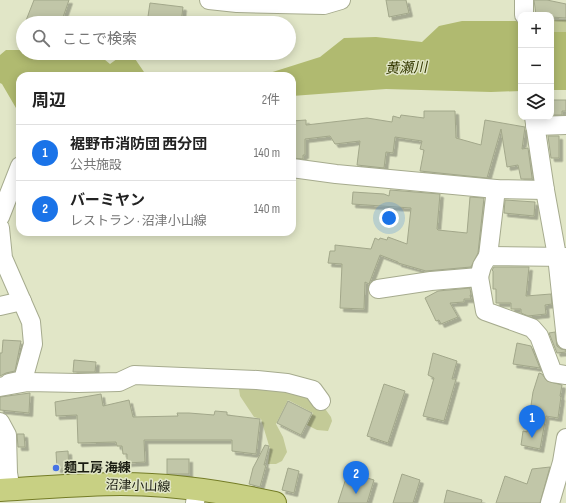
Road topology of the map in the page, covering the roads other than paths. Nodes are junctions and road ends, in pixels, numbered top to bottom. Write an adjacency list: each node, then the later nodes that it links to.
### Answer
1 (209, 0): 2 (street)
2 (340, 0)
3 (534, 121): 4 (street); 8 (street)
4 (566, 125)
5 (296, 169): 7 (street)
6 (16, 176): 9 (street)
7 (496, 189): 8 (street); 11 (street)
8 (545, 190): 12 (street)
9 (0, 218)
10 (0, 228): 15 (street)
11 (488, 256): 12 (street); 13 (street)
12 (562, 257): 17 (street)
13 (479, 277): 14 (street); 18 (street)
14 (378, 289)
15 (22, 301): 16 (street); 19 (street)
16 (0, 306)
17 (566, 340)
18 (566, 375)
19 (0, 386): 20 (street)
20 (321, 401)
21 (0, 422): 24 (street)
22 (566, 438): 23 (street)
23 (564, 462): 27 (street)
24 (6, 490): 25 (main road, 沼津小山線)
25 (196, 496): 26 (main road, 沼津小山線)
26 (275, 503)
27 (550, 503)

